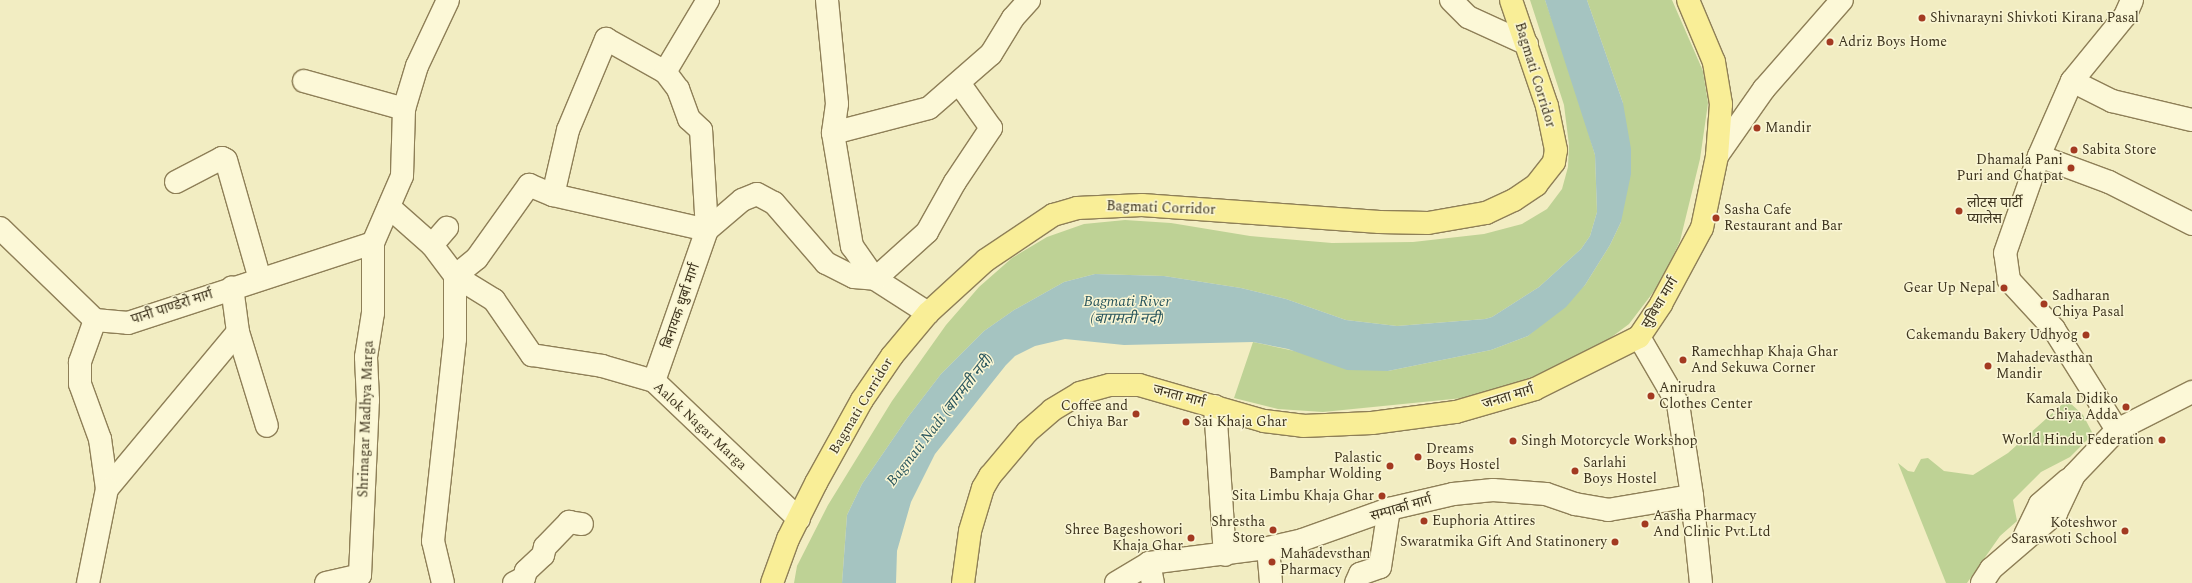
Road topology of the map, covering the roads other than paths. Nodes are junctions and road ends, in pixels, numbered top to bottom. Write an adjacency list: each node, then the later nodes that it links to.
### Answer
1 (448, 0): 15 (street, Shrinagar Madhya Marga)
2 (708, 0): 11 (street)
3 (827, 0): 17 (street)
4 (1029, 0): 14 (street)
5 (1451, 0): 10 (street)
6 (1511, 0): 10 (main road, Bagmati Corridor)
7 (1688, 0): 18 (main road, सुबिधा मार्ग)
8 (1842, 0): 18 (street)
9 (2132, 0): 13 (street)
10 (1527, 44): 33 (main road, Bagmati Corridor)
11 (665, 72): 21 (street); 26 (street, बिनायक धुर्बा मार्ग)
12 (304, 81): 15 (street)
13 (2072, 81): 16 (street); 19 (street)
14 (959, 83): 17 (street); 31 (street)
15 (404, 109): 22 (street, Shrinagar Madhya Marga)
16 (2192, 120)
17 (833, 132): 31 (street)
18 (1717, 156): 36 (main road, सुबिधा मार्ग)
19 (2039, 156): 23 (street); 41 (street)
20 (176, 182): 30 (street)
21 (553, 195): 26 (street); 29 (street)
22 (389, 207): 27 (street, Shrinagar Madhya Marga); 28 (street, Aalok Nagar Marga)
23 (2192, 224)
24 (0, 228): 34 (street)
25 (447, 228): 28 (street)
26 (708, 230): 31 (street, बिनायक धुर्बा मार्ग); 37 (street, बिनायक धुर्बा मार्ग)
27 (373, 243): 30 (street, पानी पाण्डेरो मार्ग); 51 (street, Shrinagar Madhya Marga)
28 (432, 245): 29 (street, Aalok Nagar Marga)
29 (455, 276): 37 (street, Aalok Nagar Marga); 52 (street)
30 (260, 279): 32 (street, पानी पाण्डेरो मार्ग)
31 (875, 279): 33 (street)
32 (232, 288): 34 (street, पानी पाण्डेरो मार्ग); 35 (street)
33 (928, 313): 45 (main road, Bagmati Corridor)
34 (95, 320): 42 (street)
35 (238, 332): 40 (street); 42 (street)
36 (1640, 337): 39 (main road, जनता मार्ग); 43 (street, सुबिधा मार्ग)
37 (654, 381): 45 (street, Aalok Nagar Marga)
38 (2192, 392): 41 (street)
39 (1215, 406): 48 (street); 55 (main road, जनता मार्ग)
40 (267, 426)
41 (2117, 430): 60 (street)
42 (107, 489): 50 (street)
43 (1692, 496): 44 (street, सम्पार्का मार्ग); 59 (street, सुबिधा मार्ग)
44 (1389, 509): 47 (street, सम्पार्का मार्ग); 58 (street)
45 (799, 519): 54 (main road, Bagmati Corridor)
46 (582, 524): 53 (street)
47 (1268, 548): 48 (street, सम्पार्का मार्ग); 57 (street)
48 (1225, 555): 49 (street, सम्पार्का मार्ग)
49 (1151, 573): 56 (street, सम्पार्का मार्ग)
50 (88, 583)
51 (326, 583)
52 (443, 583)
53 (514, 583)
54 (772, 583)
55 (963, 583)
56 (1116, 583)
57 (1272, 583)
58 (1356, 583)
59 (1702, 583)
60 (1982, 583)

